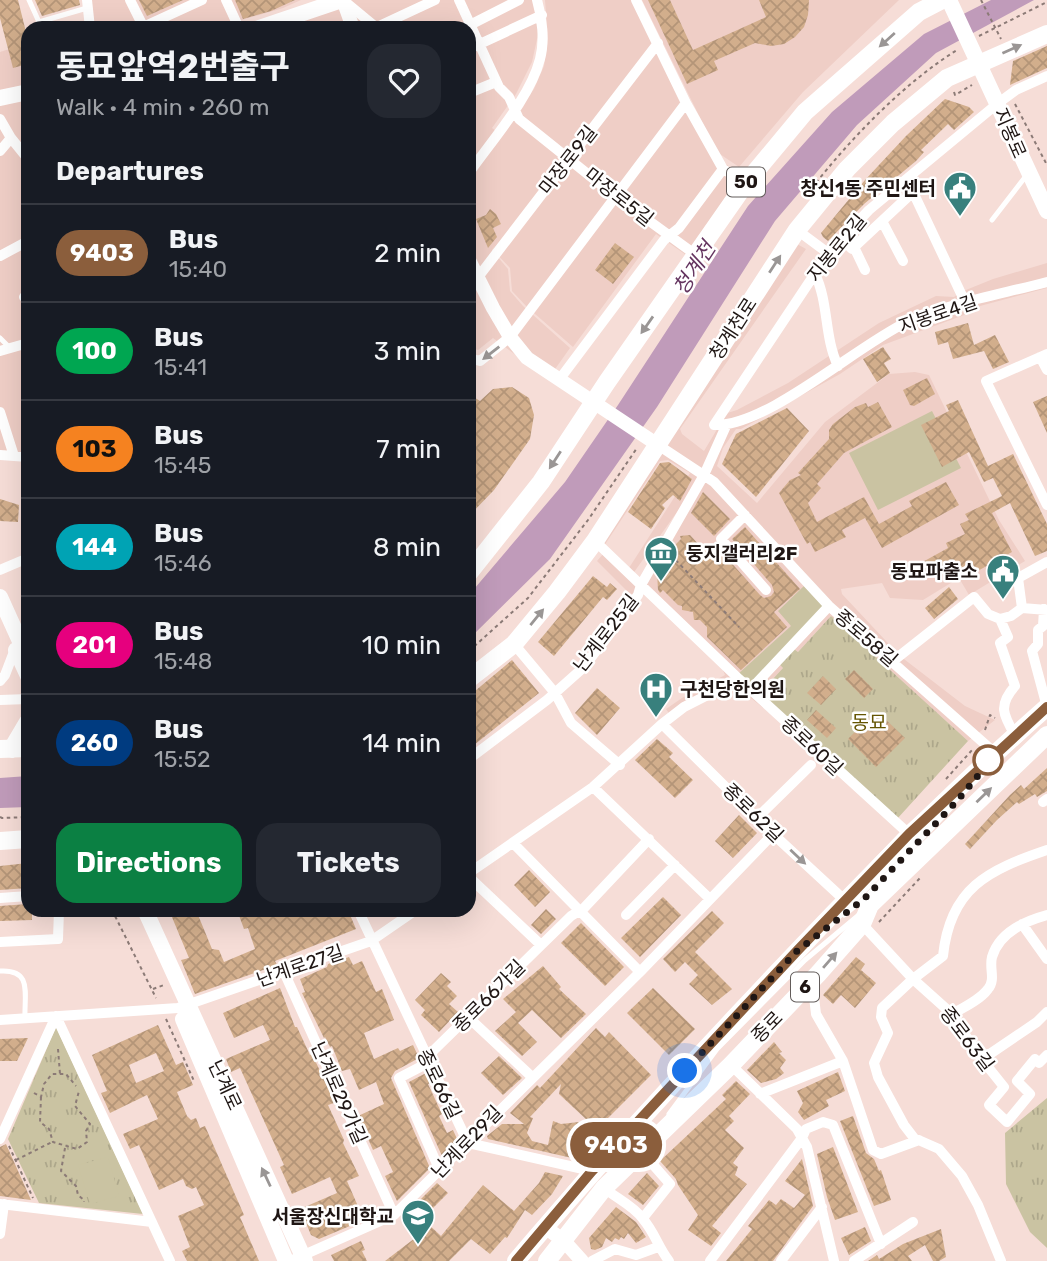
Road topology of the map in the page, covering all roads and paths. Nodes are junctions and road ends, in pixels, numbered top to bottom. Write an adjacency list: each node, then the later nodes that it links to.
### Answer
1 (29, 0): 17 (lane)
2 (130, 0): 19 (street)
3 (202, 0): 20 (street)
4 (226, 0): 21 (street)
5 (343, 0): 22 (main road); 23 (street); 24 (street)
6 (435, 0): 25 (street)
7 (459, 0): 26 (street, 마장로5길)
8 (519, 0): 27 (street)
9 (537, 0): 16 (street)
10 (636, 0): 30 (street)
11 (981, 0): 29 (path)
12 (1034, 0): 15 (path)
13 (949, 3): 33 (main road, 지봉로); 51 (main road, 50, one-way to 51)
14 (87, 4): 18 (lane)
15 (1037, 6)
16 (542, 15): 31 (street); 41 (street)
17 (39, 21)
18 (42, 21)
19 (140, 21)
20 (156, 21)
21 (236, 21)
22 (280, 21)
23 (350, 21)
24 (368, 21)
25 (392, 21)
26 (465, 21)
27 (476, 22)
28 (1047, 34): 33 (main road, 청계천로, one-way to 28)
29 (1000, 39)
30 (658, 43): 40 (street); 46 (street, 마장로9길)
31 (476, 45)
32 (476, 49): 35 (street, 마장로5길)
33 (976, 60): 39 (main road, 지봉로); 57 (main road, 청계천로)
34 (1047, 76): 39 (street, 지봉로2길)
35 (496, 82): 36 (street); 41 (street, 마장로5길)
36 (476, 90)
37 (21, 94): 38 (main road)
38 (0, 98)
39 (1003, 99): 48 (path); 50 (main road, 지봉로); 59 (street, 지봉로2길)
40 (686, 103): 49 (street); 53 (street)
41 (514, 109): 46 (street, 마장로5길); 47 (street)
42 (0, 119): 43 (street)
43 (11, 138): 44 (street); 45 (street)
44 (21, 150)
45 (0, 151)
46 (569, 158): 53 (street, 마장로5길); 69 (street, 마장로9길)
47 (476, 163)
48 (1047, 165)
49 (723, 169): 51 (street); 58 (street)
50 (1028, 173): 52 (main road, 지봉로); 55 (lane)
51 (746, 183): 63 (main road, 50)
52 (1042, 190): 54 (main road, 지봉로)
53 (615, 196): 58 (street, 마장로5길); 72 (street)
54 (1047, 211)
55 (992, 220)
56 (882, 221): 61 (street); 65 (street); 71 (street)
57 (797, 230): 62 (street); 83 (main road, 청계천로, one-way to 57)
58 (670, 236): 63 (street, 마장로5길); 79 (street)
59 (842, 239): 61 (street); 62 (street, 지봉로2길)
60 (21, 245): 64 (street)
61 (854, 247): 66 (street)
62 (828, 253): 68 (street, 지봉로2길)
63 (696, 255): 80 (main road, 50, one-way to 80)
64 (0, 256)
65 (903, 261)
66 (865, 270)
67 (476, 271): 69 (street)
68 (815, 274): 77 (street); 82 (street, 지봉로2길)
69 (479, 276): 72 (street)
70 (1047, 282): 71 (street, 지봉로4길)
71 (966, 304): 77 (street, 지봉로4길)
72 (510, 337): 76 (street, one-way to 76); 79 (street)
73 (0, 338): 74 (lane)
74 (5, 349)
75 (1044, 355): 78 (street); 88 (street)
76 (476, 360)
77 (838, 366): 82 (street, 지봉로4길)
78 (1047, 370)
79 (559, 380): 80 (street)
80 (596, 405): 83 (street); 95 (main road, 50, one-way to 95)
81 (0, 412): 85 (street)
82 (720, 426): 87 (street)
83 (653, 441): 87 (street, 종로58길); 91 (main road, 청계천로)
84 (0, 455): 85 (street)
85 (14, 456): 86 (street)
86 (21, 456)
87 (704, 475): 90 (street, 종로58길); 92 (street, 난계로25길)
88 (1044, 490): 89 (street)
89 (1047, 505)
90 (745, 515): 98 (street); 100 (street, 종로58길)
91 (595, 541): 97 (street, 종로60길); 106 (main road, 청계천로, one-way to 91)
92 (663, 547): 97 (street, 난계로25길); 105 (path)
93 (21, 561): 96 (street)
94 (1047, 562): 101 (street)
95 (476, 564)
96 (0, 570)
97 (641, 585): 112 (street, 종로60길); 115 (street, 난계로25길)
98 (766, 590)
99 (0, 597): 107 (main road)
100 (829, 606): 110 (street, 종로58길); 114 (street)
101 (1022, 608): 102 (street); 104 (street)
102 (1046, 610): 118 (street, 종로)
103 (0, 617): 108 (main road)
104 (1000, 619): 110 (street); 121 (street)
105 (739, 627)
106 (514, 644): 111 (main road, 청계천로); 115 (street)
107 (21, 651)
108 (21, 652)
109 (21, 655): 113 (street)
110 (893, 661): 121 (street, 종로58길)
111 (476, 674)
112 (739, 679): 114 (street, 종로60길); 119 (street)
113 (0, 681)
114 (751, 689): 132 (street, 종로60길)
115 (555, 693): 122 (street, 난계로25길); 123 (street)
116 (21, 699): 117 (street)
117 (0, 700)
118 (1047, 707): 121 (main road, 종로 / 6)
119 (662, 724): 123 (street); 130 (street, 종로62길)
120 (1047, 735): 145 (main road, 종로 / 6, one-way to 120)
121 (1004, 745): 126 (lane); 132 (main road, 종로 / 6)
122 (476, 754)
123 (620, 765): 125 (street)
124 (811, 765): 130 (street)
125 (593, 787): 133 (street); 136 (street)
126 (964, 793)
127 (956, 802): 160 (lane)
128 (21, 817): 129 (path)
129 (1, 818)
130 (757, 818): 131 (street, 종로62길)
131 (773, 834): 143 (street, 난계로29길); 144 (street, 종로62길, one-way to 144)
132 (909, 834): 144 (main road, 종로 / 6)
133 (649, 839): 138 (street); 146 (street, 종로66가길)
134 (21, 840): 135 (main road)
135 (0, 841)
136 (513, 843): 139 (street); 146 (street)
137 (1047, 850): 165 (street)
138 (675, 865): 143 (street); 147 (street)
139 (476, 870)
140 (476, 882): 159 (street)
141 (21, 896): 142 (street)
142 (0, 898)
143 (710, 899): 164 (street, 난계로29길)
144 (847, 899): 160 (main road, 종로 / 6)
145 (870, 905): 155 (main road, 종로 / 6); 191 (lane)
146 (578, 911): 159 (street, 종로66가길); 164 (street)
147 (626, 915)
148 (1047, 915): 156 (street)
149 (59, 917): 158 (street)
150 (115, 917): 168 (path)
151 (138, 917): 167 (main road, 난계로)
152 (148, 917): 167 (main road, 난계로)
153 (361, 917): 157 (street, 종로66길)
154 (406, 917): 157 (street, 난계로27길)
155 (862, 924): 165 (street, 종로63길); 179 (main road, 종로 / 6, one-way to 155)
156 (1022, 925): 161 (street); 170 (street)
157 (371, 941): 163 (street, 난계로27길); 175 (street, 종로66길)
158 (0, 942)
159 (541, 945): 172 (street, 종로66가길)
160 (797, 951): 194 (main road, 종로 / 6)
161 (1047, 959)
162 (0, 971): 173 (lane)
163 (284, 972): 167 (street, 난계로27길); 200 (street, 난계로29가길)
164 (640, 972): 180 (street, 난계로29길)
165 (913, 979): 170 (street, 종로63길); 187 (street)
166 (814, 997): 177 (street)
167 (183, 1007): 168 (street, 난계로27길); 209 (main road, 난계로)
168 (161, 1009): 171 (street, 난계로27길); 181 (path)
169 (1047, 1012): 176 (street)
170 (952, 1014): 176 (street, 종로63길)
171 (56, 1016): 173 (street, 난계로27길); 182 (street); 202 (street)
172 (468, 1017): 175 (street, 종로66가길); 180 (street)
173 (26, 1018): 174 (street, 난계로27길)
174 (0, 1020)
175 (428, 1060): 189 (street, 종로66길); 193 (street, 종로66가길)
176 (981, 1060): 178 (street, 종로63길)
177 (843, 1061): 183 (street); 187 (street)
178 (1044, 1063)
179 (731, 1065): 183 (street); 191 (main road, 종로 / 6)
180 (532, 1077): 189 (street, 난계로29길)
181 (194, 1083)
182 (24, 1087): 184 (path); 185 (street)
183 (760, 1094): 186 (street)
184 (41, 1097): 188 (path); 190 (path)
185 (1, 1136): 192 (path)
186 (802, 1138): 197 (street); 207 (street); 216 (street)
187 (919, 1140): 220 (street)
188 (53, 1142): 190 (path); 192 (path)
189 (468, 1143): 193 (street, 난계로29길); 194 (street, 종로66길)
190 (65, 1147): 199 (path)
191 (643, 1149): 195 (main road, 종로 / 6); 201 (street)
192 (16, 1161): 198 (path)
193 (440, 1171): 200 (street, 난계로29길)
194 (592, 1171): 204 (main road, 종로 / 6)
195 (604, 1188): 201 (street); 206 (main road, 종로 / 6)
196 (2, 1204): 198 (street); 205 (street)
197 (822, 1207): 217 (street); 218 (street)
198 (38, 1208): 202 (street)
199 (83, 1208)
200 (394, 1215): 209 (street, 난계로29길)
201 (643, 1218): 208 (street)
202 (152, 1222): 210 (street)
203 (913, 1223): 207 (street)
204 (545, 1227): 206 (street); 211 (main road, 종로 / 6)
205 (0, 1234)
206 (564, 1241): 212 (main road, 종로 / 6); 213 (street)
207 (881, 1244): 219 (street)
208 (658, 1247): 214 (street); 215 (street)
209 (296, 1259)
210 (170, 1261)
211 (516, 1261)
212 (547, 1261)
213 (582, 1261)
214 (592, 1261)
215 (669, 1261)
216 (710, 1261)
217 (781, 1261)
218 (834, 1261)
219 (854, 1261)
220 (1001, 1261)

